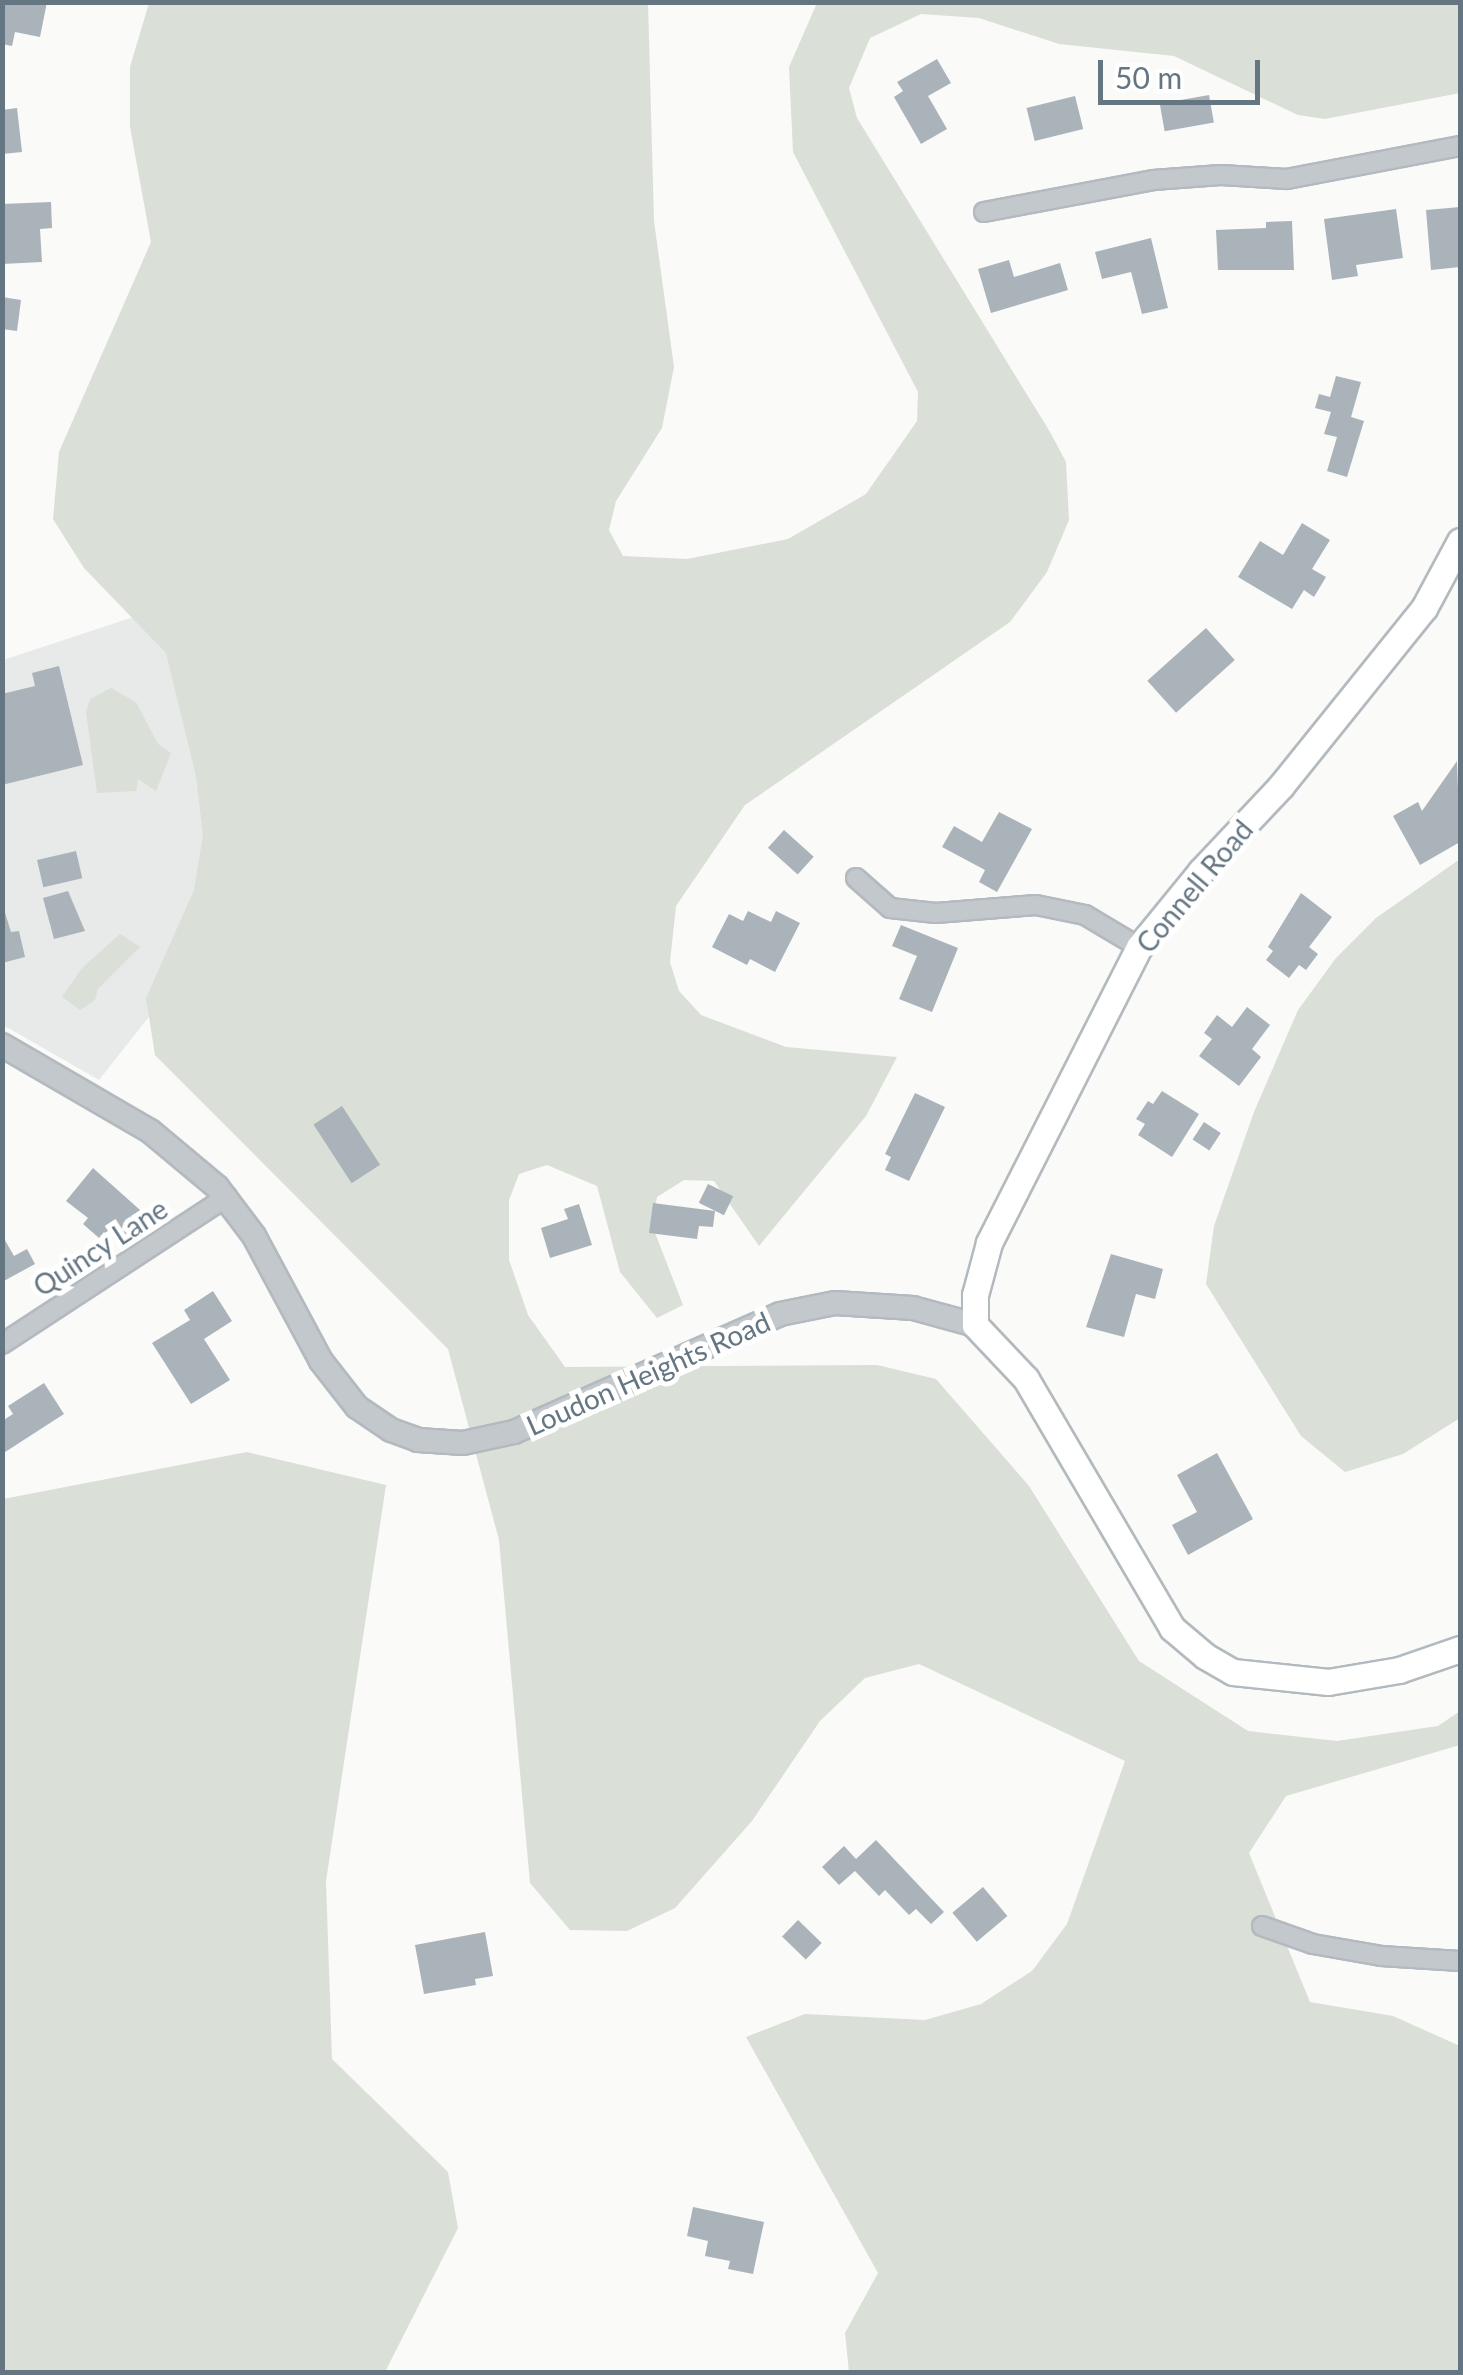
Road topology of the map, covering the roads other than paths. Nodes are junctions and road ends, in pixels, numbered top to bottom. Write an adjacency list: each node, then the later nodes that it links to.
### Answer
1 (1460, 146): 2 (street)
2 (984, 212)
3 (1460, 541): 5 (main road, Connell Road)
4 (856, 878): 5 (street)
5 (1139, 947): 8 (main road, Connell Road)
6 (2, 1045): 7 (street, Loudon Heights Road)
7 (227, 1197): 8 (street, Loudon Heights Road); 9 (street, Quincy Lane)
8 (975, 1325): 10 (main road)
9 (2, 1344)
10 (1460, 1649)
11 (1262, 1926): 12 (street)
12 (1460, 1962)

